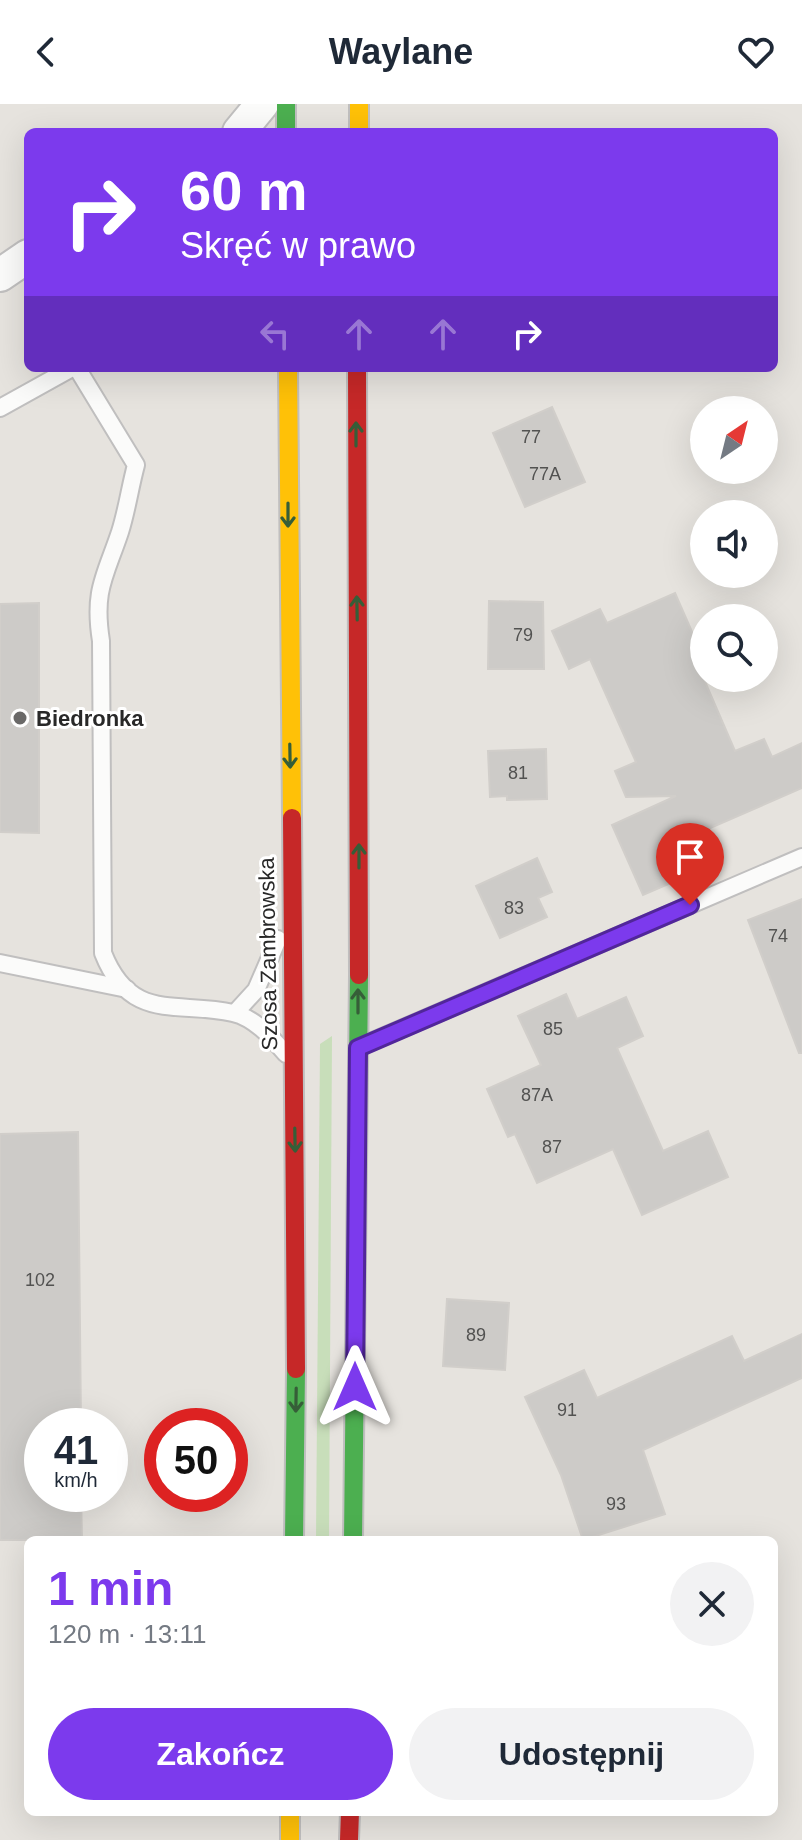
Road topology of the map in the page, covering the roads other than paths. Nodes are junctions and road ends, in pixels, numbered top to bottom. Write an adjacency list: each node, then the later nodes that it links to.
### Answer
1 (262, 104): 4 (street)
2 (286, 104): 5 (main road)
3 (359, 104): 6 (main road)
4 (242, 128)
5 (286, 128)
6 (359, 128)
7 (67, 372): 11 (lane)
8 (77, 372): 19 (lane)
9 (288, 372): 13 (main road, Szosa Zambrowska, one-way to 13)
10 (357, 372): 12 (main road, one-way to 10)
11 (0, 408)
12 (358, 676): 14 (main road); 21 (main road, one-way to 12)
13 (289, 678): 15 (main road); 17 (main road, Szosa Zambrowska, one-way to 17)
14 (341, 694)
15 (306, 695)
16 (802, 857): 21 (lane)
17 (292, 898): 20 (lane); 22 (main road, Szosa Zambrowska)
18 (0, 963): 19 (lane)
19 (127, 989): 20 (lane)
20 (235, 1013): 22 (lane)
21 (358, 1048): 24 (main road)
22 (294, 1062): 23 (main road, Szosa Zambrowska, one-way to 23)
23 (294, 1536)
24 (353, 1536)
25 (290, 1816): 27 (main road)
26 (350, 1816): 28 (main road)
27 (290, 1840)
28 (349, 1840)

